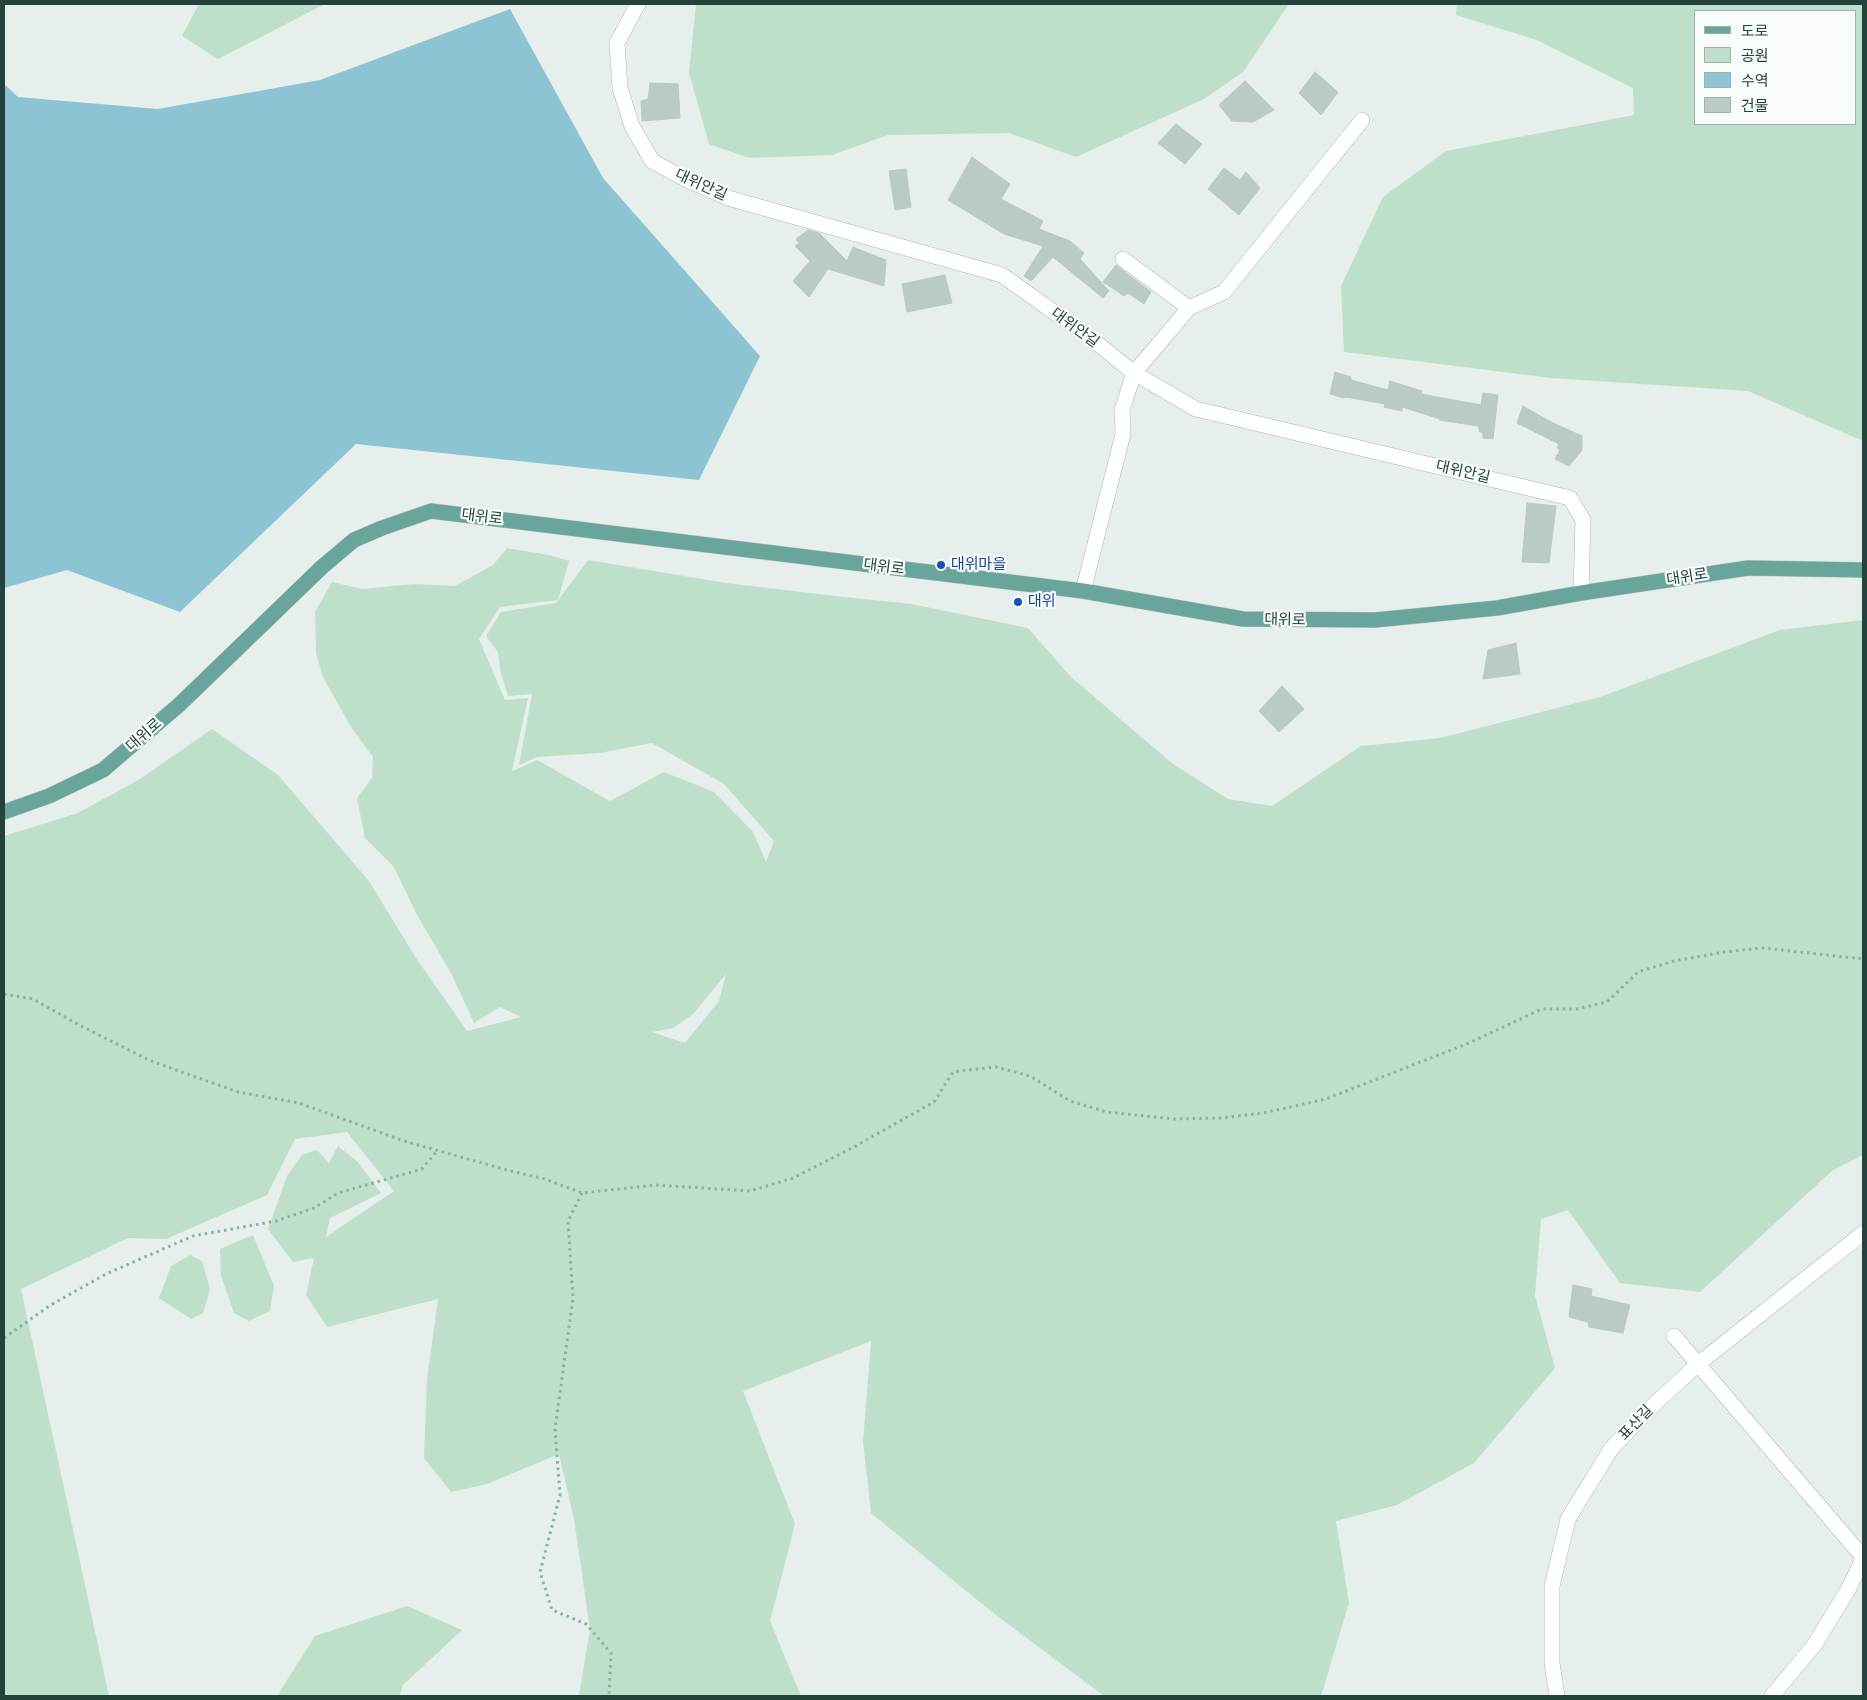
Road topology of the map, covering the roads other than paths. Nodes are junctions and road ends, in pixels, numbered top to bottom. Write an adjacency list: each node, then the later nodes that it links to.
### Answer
1 (638, 4): 5 (street, 대위안길)
2 (1362, 120): 4 (street)
3 (1123, 259): 4 (street)
4 (1189, 308): 5 (street)
5 (1134, 372): 7 (street); 8 (street, 대위안길)
6 (1863, 570): 8 (main road, 대위로)
7 (1083, 591): 8 (main road, 대위로); 9 (main road, 대위로)
8 (1581, 593)
9 (4, 812)
10 (1863, 1233): 12 (street, 표산길)
11 (1674, 1336): 12 (street)
12 (1698, 1364): 13 (street); 14 (street, 표산길)
13 (1863, 1558): 15 (street)
14 (1557, 1696)
15 (1772, 1696)

